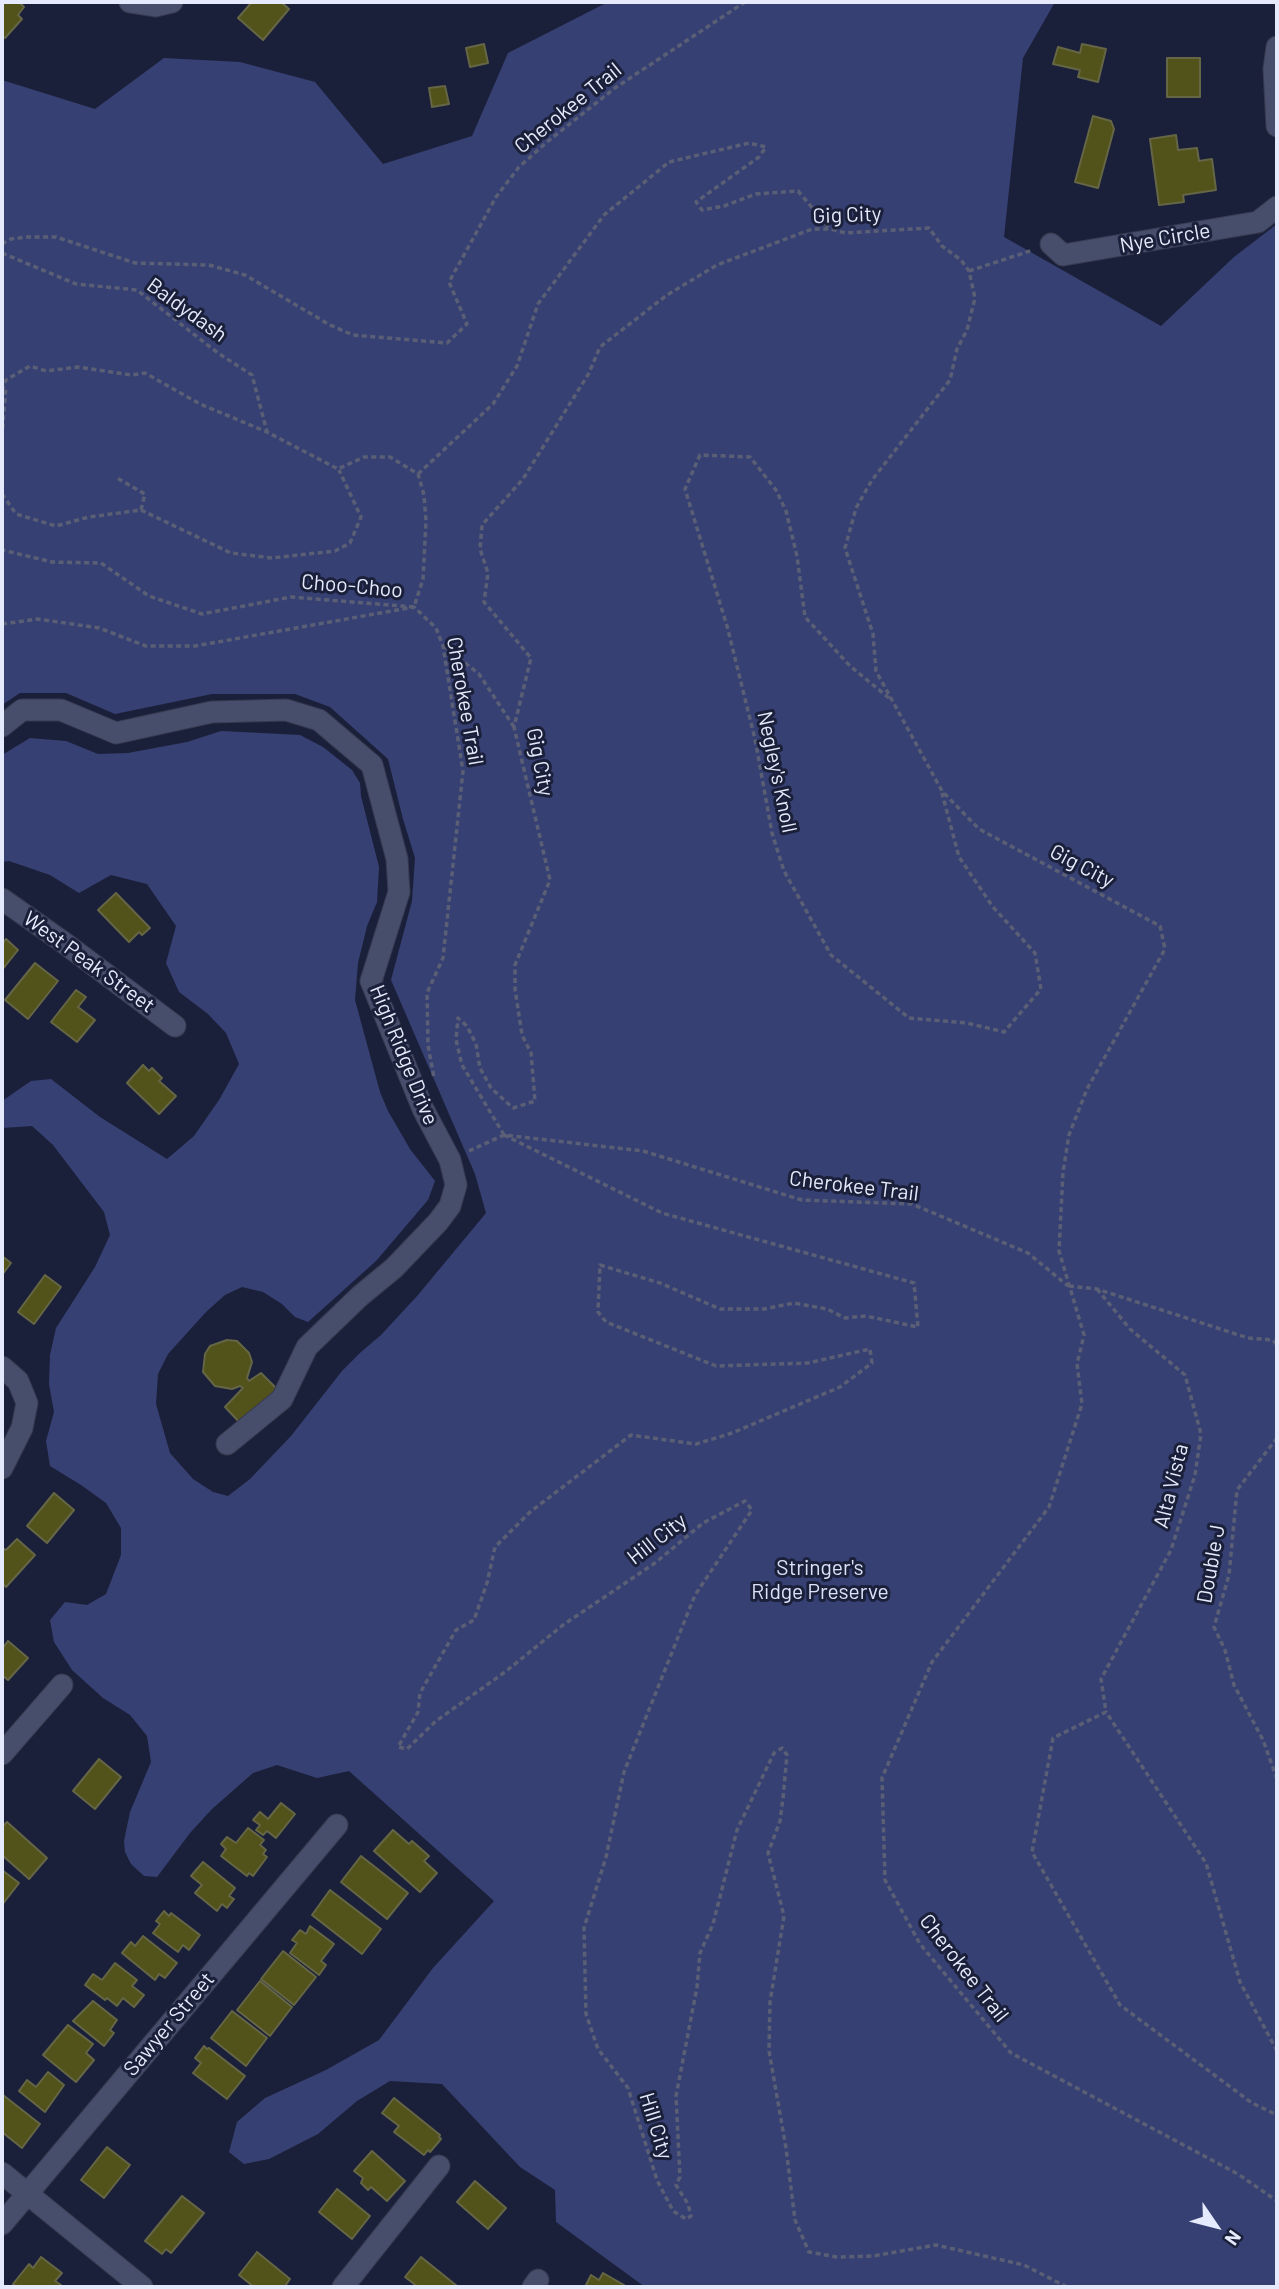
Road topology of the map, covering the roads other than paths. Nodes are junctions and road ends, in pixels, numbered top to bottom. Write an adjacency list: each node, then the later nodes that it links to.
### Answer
1 (130, 2): 2 (street)
2 (172, 2)
3 (1277, 47): 4 (street)
4 (1277, 126)
5 (1277, 207): 6 (street, Nye Circle)
6 (1051, 244)
7 (2, 726): 11 (street, High Ridge Drive)
8 (2, 899): 9 (street, West Peak Street)
9 (175, 1026)
10 (2, 1367): 12 (street)
11 (227, 1444)
12 (2, 1468)
13 (62, 1685): 14 (street)
14 (2, 1754)
15 (337, 1825): 18 (street, Sawyer Street)
16 (439, 2166): 21 (street)
17 (2, 2173): 18 (street)
18 (27, 2193): 19 (street, Sawyer Street); 20 (street)
19 (2, 2224)
20 (142, 2287)
21 (343, 2287)

